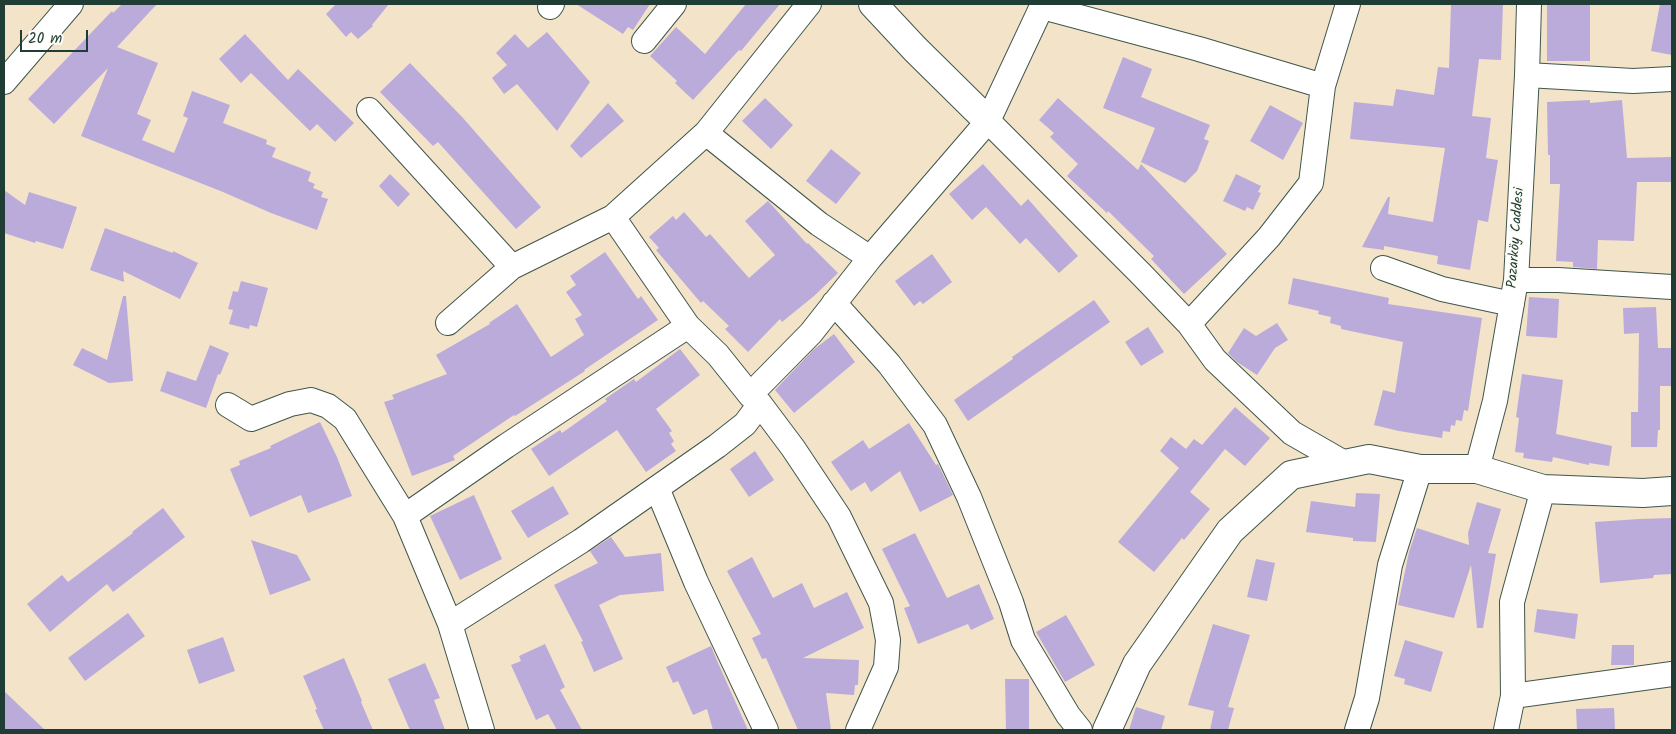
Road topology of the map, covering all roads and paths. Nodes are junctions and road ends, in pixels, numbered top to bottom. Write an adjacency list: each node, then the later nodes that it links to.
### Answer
1 (71, 4): 11 (street)
2 (674, 4): 8 (street)
3 (809, 4): 15 (street)
4 (873, 4): 14 (street)
5 (1348, 4): 12 (street)
6 (1529, 4): 9 (street, Pazarköy Caddesi)
7 (1043, 5): 12 (street); 14 (street)
8 (644, 41)
9 (1527, 75): 10 (street); 20 (street, Pazarköy Caddesi)
10 (1672, 79)
11 (4, 82)
12 (1323, 86): 25 (street)
13 (369, 110): 18 (street)
14 (988, 121): 17 (street); 25 (street)
15 (706, 133): 16 (street); 17 (street)
16 (613, 217): 18 (street); 26 (street)
17 (870, 258): 22 (street)
18 (512, 267): 24 (street)
19 (1383, 268): 23 (street)
20 (1516, 280): 21 (street); 23 (street, Pazarköy Caddesi)
21 (1672, 287)
22 (834, 304): 27 (street); 42 (street)
23 (1512, 304): 31 (street, Pazarköy Caddesi)
24 (448, 323)
25 (1189, 324): 29 (street)
26 (688, 326): 27 (street); 35 (street)
27 (755, 400): 32 (street); 41 (street)
28 (228, 405): 35 (street)
29 (1346, 464): 30 (street); 43 (street)
30 (1420, 469): 31 (street); 44 (street)
31 (1477, 469): 33 (street)
32 (657, 488): 36 (street); 40 (street)
33 (1543, 490): 34 (street); 38 (street)
34 (1672, 491)
35 (406, 516): 36 (street)
36 (450, 624): 39 (street)
37 (1672, 674): 38 (street)
38 (1513, 696): 45 (street)
39 (482, 730)
40 (766, 730)
41 (858, 730)
42 (1080, 730)
43 (1107, 730)
44 (1357, 730)
45 (1506, 730)

